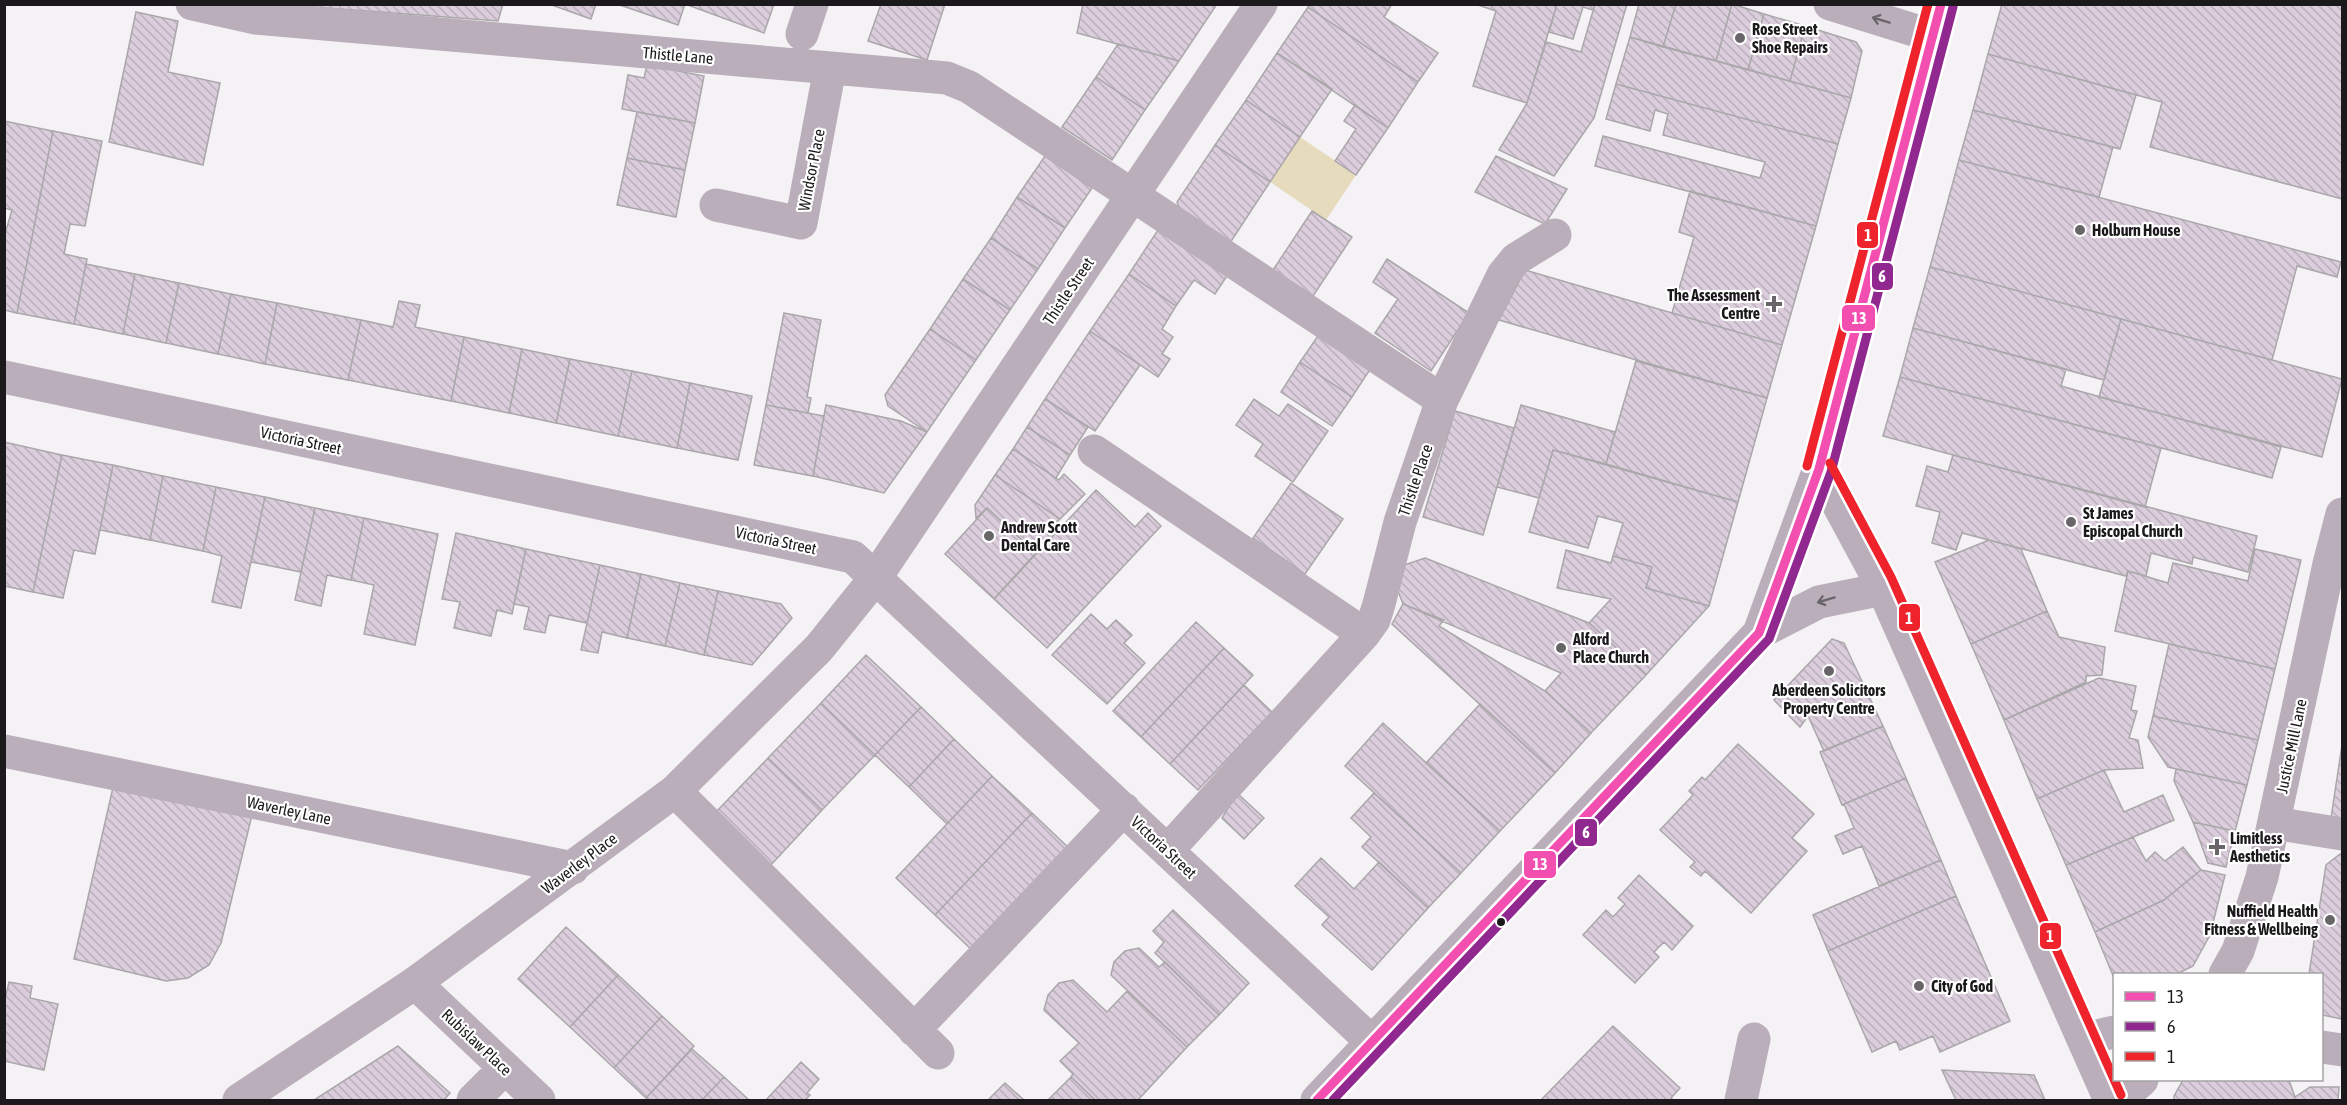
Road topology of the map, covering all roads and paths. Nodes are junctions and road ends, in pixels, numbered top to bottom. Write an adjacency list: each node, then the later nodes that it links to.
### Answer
1 (192, 4): 5 (street, Thistle Lane)
2 (1261, 4): 8 (street, Thistle Street)
3 (1830, 4): 6 (street, one-way to 3)
4 (1941, 4): 6 (street)
5 (257, 11): 7 (street, Thistle Lane)
6 (1933, 36): 14 (street)
7 (830, 68): 8 (street, Thistle Lane); 9 (street, Windsor Place)
8 (1132, 195): 12 (street); 16 (street, Thistle Street)
9 (716, 205)
10 (1555, 235): 12 (street, Thistle Place)
11 (4, 377): 16 (street, Victoria Street)
12 (1442, 400): 19 (street, Thistle Place)
13 (1095, 451): 19 (street)
14 (1819, 469): 17 (street); 18 (street)
15 (2343, 514): 23 (street, Justice Mill Lane)
16 (876, 577): 21 (street, Waverley Place); 22 (street, Victoria Street)
17 (1883, 589): 18 (street, one-way to 18); 30 (street)
18 (1759, 633): 32 (street)
19 (1364, 634): 25 (street, Thistle Place)
20 (4, 751): 26 (street, Waverley Lane)
21 (675, 791): 26 (street, Waverley Place); 29 (street)
22 (1124, 809): 25 (street, Victoria Street); 29 (street)
23 (2274, 823): 24 (street); 27 (street, Justice Mill Lane)
24 (2343, 834)
25 (1168, 850): 32 (street, Victoria Street)
26 (573, 868): 28 (street, Waverley Place)
27 (2226, 973)
28 (415, 983): 36 (street, Rubislaw Place); 38 (street, Waverley Place)
29 (914, 1030): 35 (street)
30 (2099, 1035): 43 (street)
31 (1754, 1039): 42 (street)
32 (1372, 1042): 41 (street)
33 (2323, 1047): 34 (street)
34 (2343, 1050)
35 (938, 1053)
36 (505, 1068): 39 (street); 40 (street, Rubislaw Place)
37 (2141, 1081): 44 (street)
38 (239, 1101)
39 (473, 1101)
40 (539, 1101)
41 (1317, 1101)
42 (1741, 1101)
43 (2110, 1101)
44 (2119, 1101)

